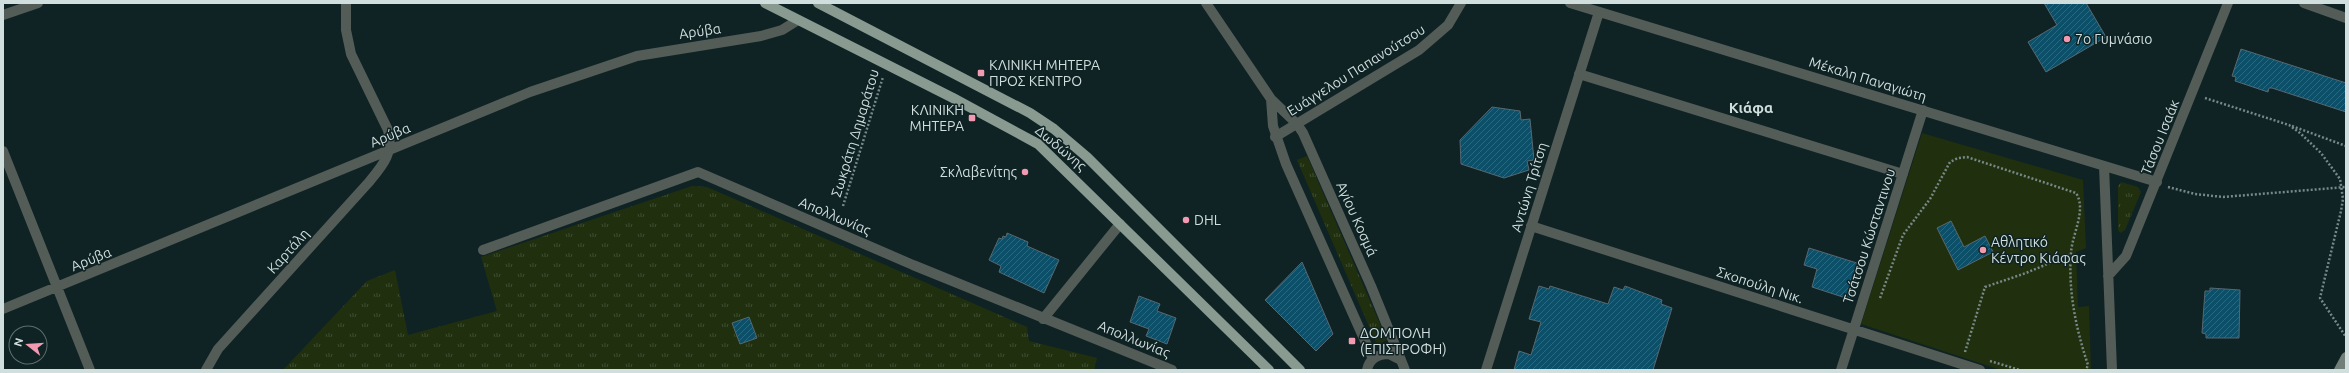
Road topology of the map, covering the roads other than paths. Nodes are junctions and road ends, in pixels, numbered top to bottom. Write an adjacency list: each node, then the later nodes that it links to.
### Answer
1 (38, 3): 11 (street)
2 (346, 3): 20 (street)
3 (765, 3): 13 (main road, Δωδώνης)
4 (818, 3): 39 (main road, Δωδώνης)
5 (1206, 3): 15 (street, Αγίου Κοσμά)
6 (1461, 3): 17 (street, Ευάγγελου Παπανούτσου)
7 (1570, 3): 10 (street, Μέκαλη Παναγιώτη)
8 (2228, 3): 23 (street, Τάσου Ισαάκ)
9 (2304, 3): 12 (street)
10 (1599, 12): 14 (street, Αντώνη Τρίτση); 16 (street, Μέκαλη Παναγιώτη)
11 (3, 16)
12 (2346, 18)
13 (798, 20): 20 (street, Αρύβα); 24 (main road, Δωδώνης)
14 (1579, 74): 22 (street); 25 (street, Αντώνη Τρίτση)
15 (1270, 99): 17 (street, Αγίου Κοσμά); 18 (street, Αγίου Κοσμά)
16 (1923, 110): 21 (street, Μέκαλη Παναγιώτη); 22 (street, Τσάτσου Κώσταντινου)
17 (1297, 124): 18 (street, Ευάγγελου Παπανούτσου); 34 (street, Αγίου Κοσμά)
18 (1275, 137): 33 (street, Αγίου Κοσμά)
19 (3, 151): 28 (street)
20 (390, 151): 28 (street, Αρύβα); 36 (street, Καρτάλη)
21 (2104, 166): 23 (street, Μέκαλη Παναγιώτη); 27 (street)
22 (1903, 174): 31 (street, Τσάτσου Κώσταντινου)
23 (2157, 182): 27 (street, Τάσου Ισαάκ)
24 (1120, 224): 30 (street); 38 (main road, Δωδώνης)
25 (1531, 226): 31 (street, Σκοπούλη Νικ.); 42 (street, Αντώνη Τρίτση)
26 (483, 250): 30 (street, Απολλωνίας)
27 (2108, 276): 45 (street)
28 (58, 288): 29 (street, Αρύβα); 35 (street)
29 (3, 309)
30 (1043, 319): 37 (street, Απολλωνίας)
31 (1854, 330): 43 (street, Τσάτσου Κώσταντινου); 44 (street, Σκοπούλη Νικ.)
32 (2346, 357): 46 (main road)
33 (1372, 359): 34 (street); 40 (street)
34 (1401, 360): 41 (street, Αγίου Κοσμά)
35 (90, 370)
36 (206, 370)
37 (1172, 370)
38 (1269, 370)
39 (1300, 370)
40 (1367, 370)
41 (1406, 370)
42 (1486, 370)
43 (1841, 370)
44 (1980, 370)
45 (2112, 370)
46 (2339, 370)

